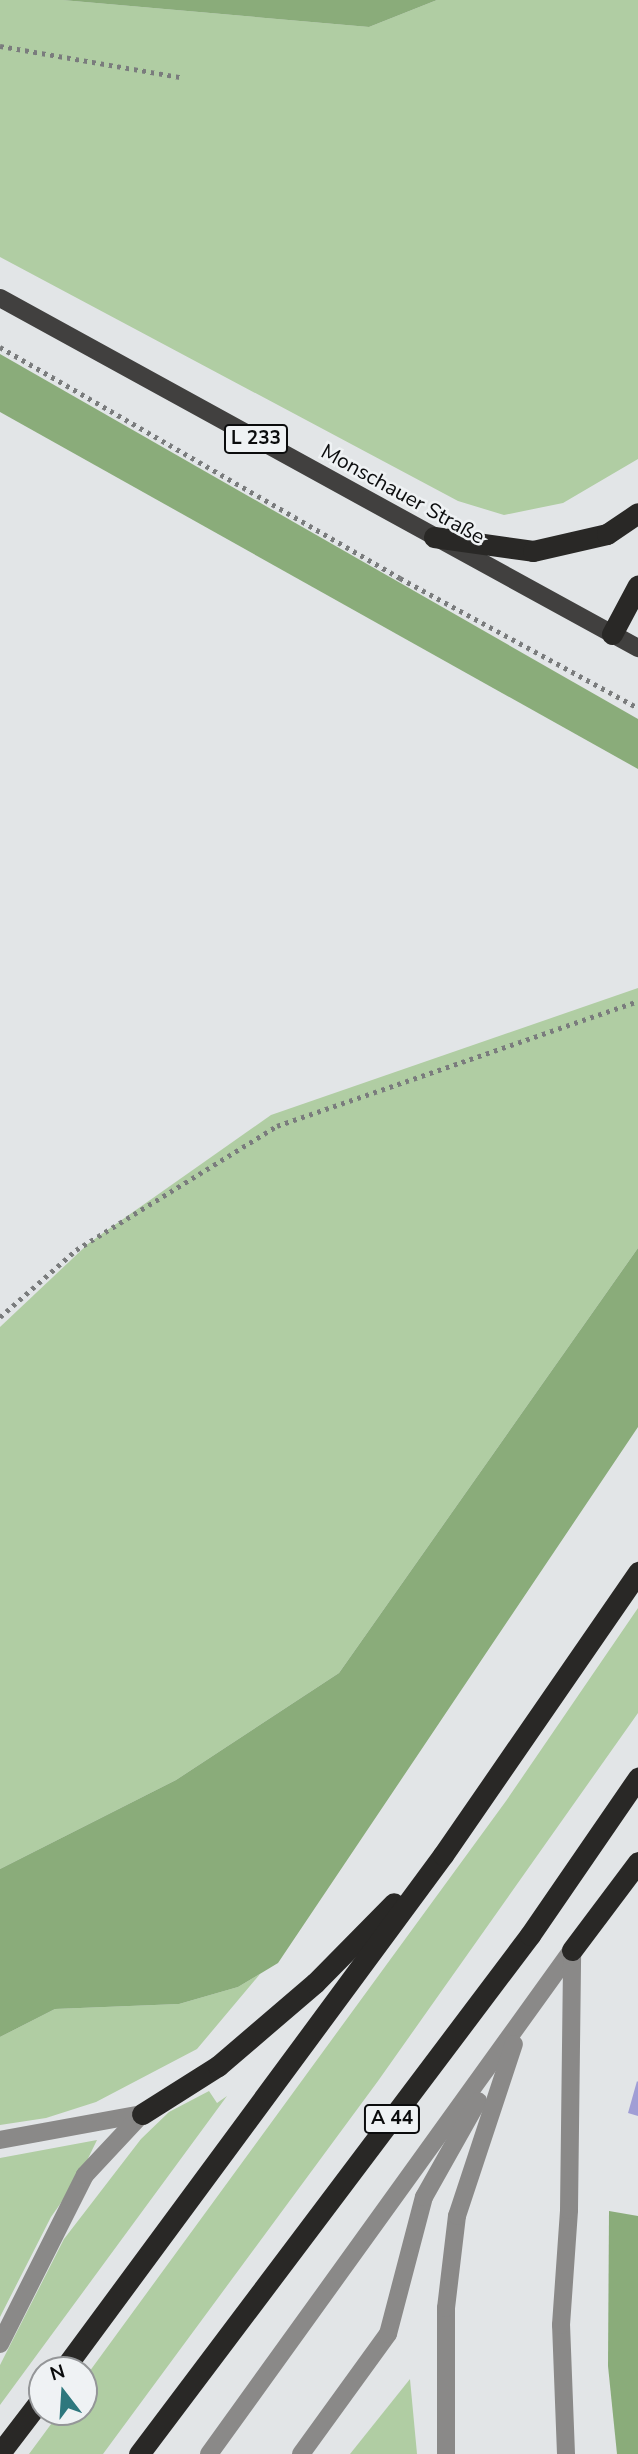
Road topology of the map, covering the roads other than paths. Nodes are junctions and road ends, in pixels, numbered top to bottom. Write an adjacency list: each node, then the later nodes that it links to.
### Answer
1 (0, 298): 3 (main road, Monschauer Straße / L 233)
2 (638, 513): 3 (highway)
3 (434, 537): 5 (main road, Monschauer Straße / L 233)
4 (638, 585): 5 (highway)
5 (612, 634): 6 (main road, Monschauer Straße)
6 (638, 648)
7 (638, 1572): 9 (highway)
8 (638, 1778): 19 (highway, A 44)
9 (443, 1855): 13 (highway); 16 (highway)
10 (638, 1862): 11 (highway)
11 (572, 1950): 12 (lane); 23 (lane)
12 (519, 2028): 20 (lane); 21 (lane); 22 (lane)
13 (142, 2115): 14 (lane); 15 (lane)
14 (0, 2140)
15 (0, 2344)
16 (73, 2356)
17 (28, 2416): 18 (highway)
18 (0, 2453)
19 (139, 2454)
20 (209, 2454)
21 (301, 2454)
22 (446, 2454)
23 (566, 2454)

